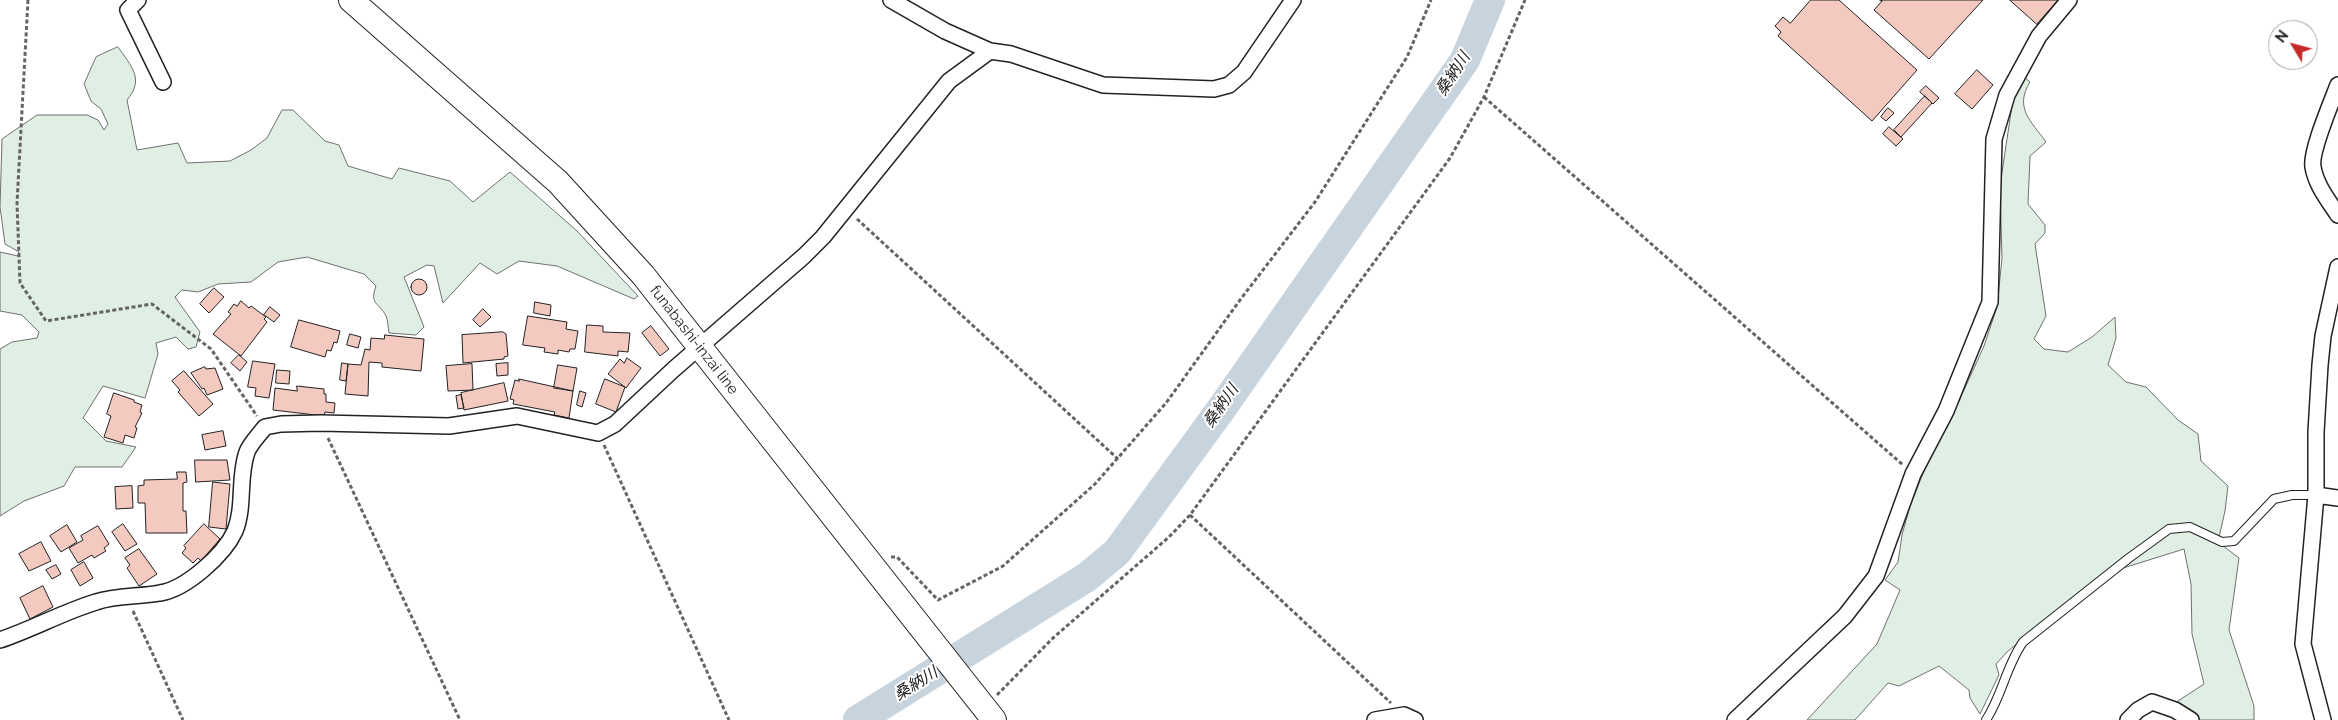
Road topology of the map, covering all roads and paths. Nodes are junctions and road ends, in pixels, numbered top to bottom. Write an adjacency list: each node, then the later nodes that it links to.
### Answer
1 (28, 0): 18 (path)
2 (138, 0): 10 (street)
3 (351, 0): 16 (main road, funabashi-inzai line)
4 (891, 0): 9 (street)
5 (1293, 0): 9 (street)
6 (1431, 0): 20 (path)
7 (1525, 0): 12 (path)
8 (2069, 0): 21 (street)
9 (990, 51): 13 (street)
10 (163, 82)
11 (2338, 85): 14 (street)
12 (1484, 97): 21 (path); 24 (path)
13 (845, 208): 16 (street); 20 (path)
14 (2338, 215)
15 (2338, 267): 22 (street)
16 (700, 348): 19 (street); 25 (main road, funabashi-inzai line)
17 (321, 424): 18 (street); 19 (street); 31 (path)
18 (265, 427): 26 (street)
19 (598, 433): 32 (path)
20 (1118, 459): 25 (path)
21 (1913, 474): 34 (street)
22 (2316, 496): 23 (street); 35 (lane); 38 (street)
23 (2338, 498)
24 (1190, 515): 28 (path); 29 (path)
25 (866, 558): 28 (main road, funabashi-inzai line)
26 (126, 597): 27 (street); 30 (path)
27 (0, 640)
28 (984, 707)
29 (1409, 718): 33 (street)
30 (183, 720)
31 (460, 720)
32 (729, 720)
33 (1375, 720)
34 (1735, 720)
35 (1986, 720)
36 (2128, 720): 37 (street)
37 (2190, 720)
38 (2323, 720)

